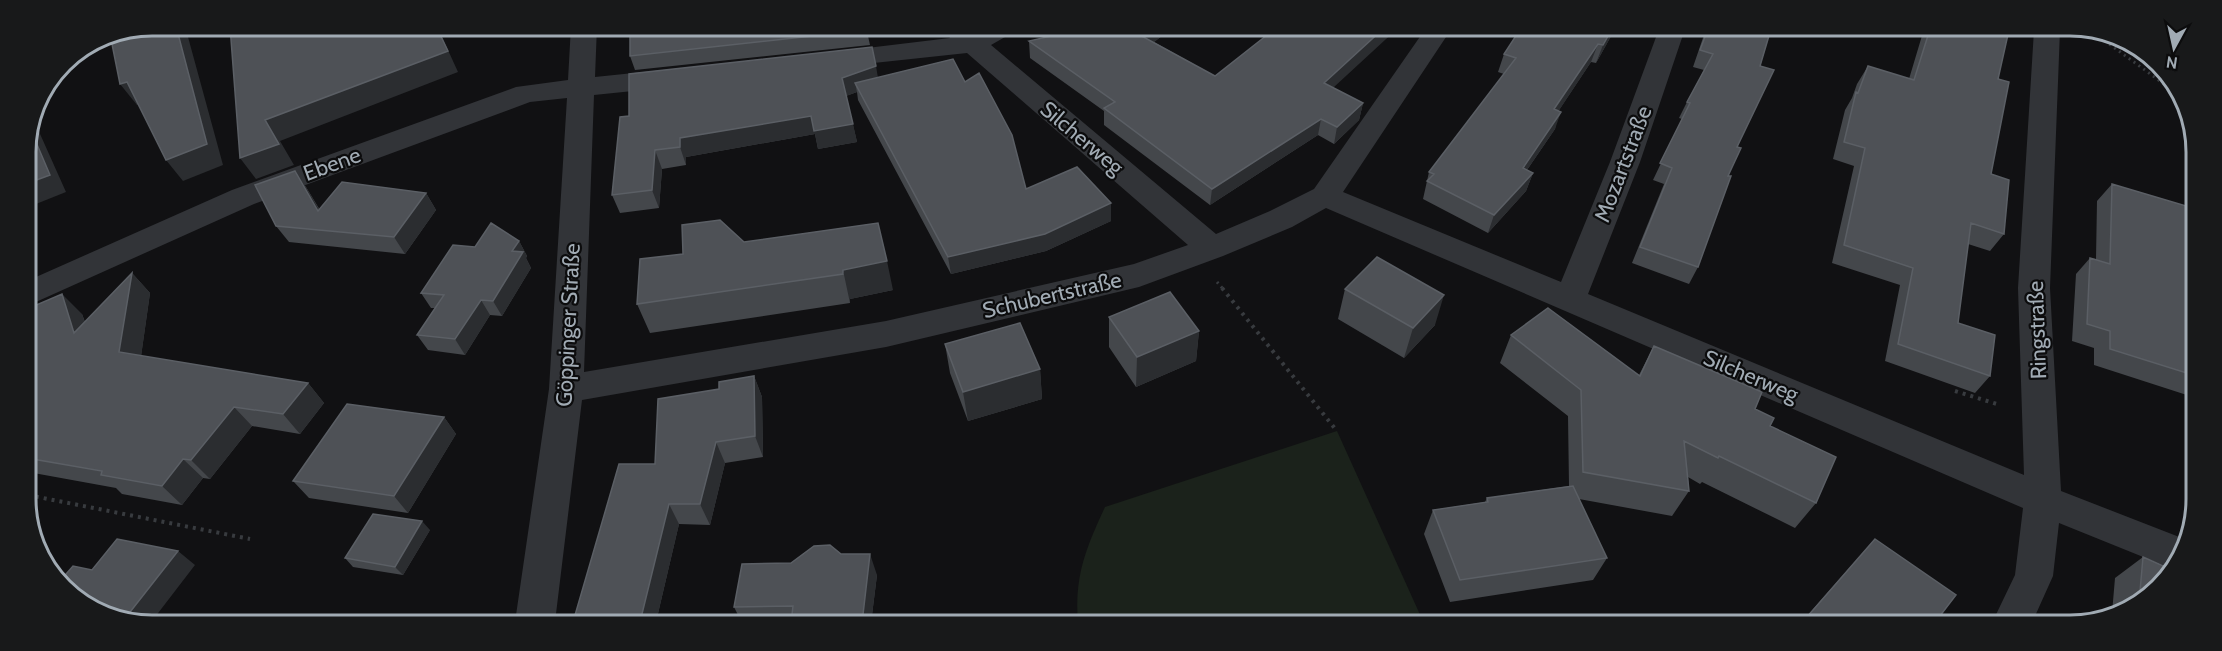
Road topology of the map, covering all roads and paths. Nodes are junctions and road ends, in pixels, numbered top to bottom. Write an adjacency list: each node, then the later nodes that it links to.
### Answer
1 (583, 36): 10 (street, Göppinger Straße)
2 (964, 36): 7 (street); 12 (street, Silcherweg)
3 (1434, 36): 11 (street, Schubertstraße)
4 (1670, 36): 14 (street, Mozartstraße)
5 (2047, 36): 18 (street, Ringstraße)
6 (2107, 42): 9 (path)
7 (807, 63)
8 (697, 75): 10 (street, Ebene)
9 (2163, 84)
10 (579, 89): 13 (street, Ebene); 15 (street, Göppinger Straße)
11 (1325, 196): 12 (street, Schubertstraße); 14 (street, Silcherweg)
12 (1203, 251): 15 (street, Schubertstraße); 16 (path)
13 (36, 290)
14 (1570, 299): 18 (street, Silcherweg)
15 (566, 389): 21 (street, Göppinger Straße)
16 (1337, 431)
17 (36, 497): 19 (path)
18 (2043, 500): 20 (street, Silcherweg); 22 (street, Ringstraße)
19 (250, 539)
20 (2173, 552)
21 (536, 615)
22 (2016, 615)

